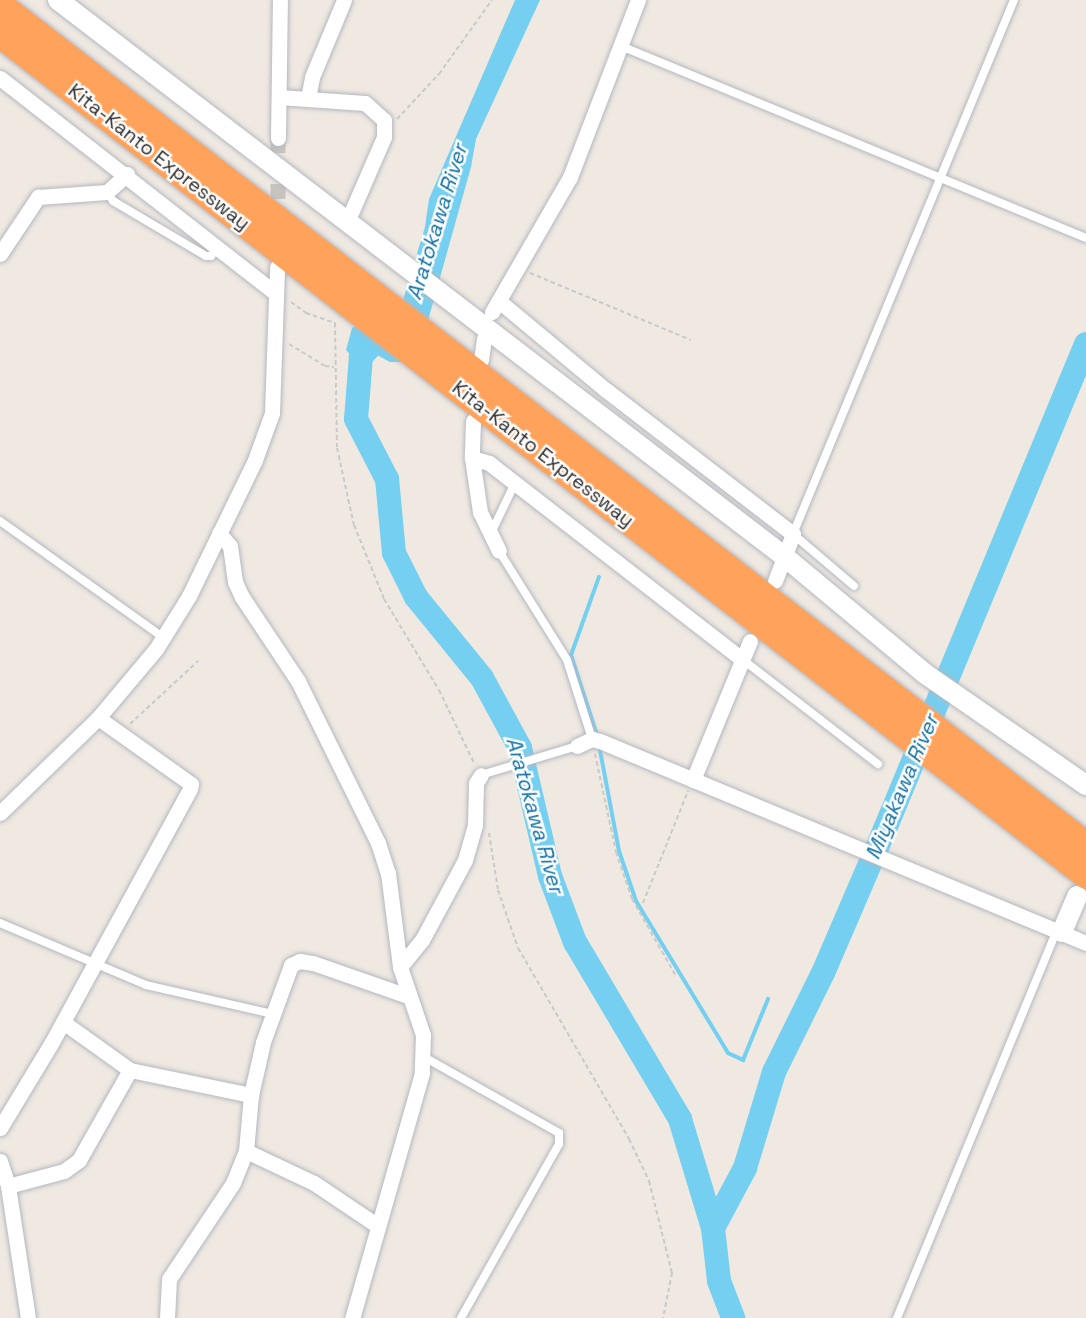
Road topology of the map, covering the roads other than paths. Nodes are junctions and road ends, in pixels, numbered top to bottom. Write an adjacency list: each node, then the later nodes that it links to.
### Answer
1 (58, 0): 16 (street)
2 (279, 0): 10 (street)
3 (344, 0): 11 (street)
4 (638, 0): 8 (street)
5 (1014, 0): 14 (lane)
6 (0, 5): 21 (highway, Kita-Kanto Expressway)
7 (0, 34): 21 (highway, Kita-Kanto Expressway)
8 (621, 46): 14 (lane); 31 (street)
9 (0, 78): 13 (street)
10 (279, 97): 11 (street); 12 (street)
11 (308, 98): 16 (street)
12 (278, 138)
13 (127, 174): 15 (street); 18 (street)
14 (940, 178): 17 (lane); 31 (lane)
15 (106, 192): 18 (lane); 19 (street)
16 (352, 227): 33 (street)
17 (1086, 238)
18 (218, 247): 22 (street)
19 (0, 254)
20 (277, 267): 22 (street)
21 (330, 274): 24 (highway, Kita-Kanto Expressway); 39 (highway, Kita-Kanto Expressway)
22 (275, 293): 29 (street)
23 (484, 339): 24 (street)
24 (471, 361): 39 (highway, Kita-Kanto Expressway)
25 (473, 422): 26 (street)
26 (472, 458): 27 (street); 30 (street)
27 (515, 483): 30 (lane); 38 (street)
28 (0, 521): 36 (lane)
29 (219, 533): 36 (street); 55 (street)
30 (490, 534): 32 (street)
31 (793, 534): 33 (street); 35 (lane)
32 (499, 551): 41 (lane)
33 (785, 557): 34 (street); 47 (street)
34 (775, 581)
35 (854, 586)
36 (164, 638): 40 (street)
37 (750, 641): 38 (street)
38 (742, 659): 44 (lane); 46 (street)
39 (897, 714): 43 (highway, Kita-Kanto Expressway)
40 (98, 718): 48 (street); 54 (street)
41 (591, 739): 42 (street); 46 (street)
42 (577, 746): 45 (lane)
43 (952, 756): 49 (highway, Kita-Kanto Expressway); 50 (highway, Kita-Kanto Expressway)
44 (878, 764)
45 (481, 776): 55 (street)
46 (693, 780): 52 (street)
47 (1086, 785)
48 (0, 813)
49 (1086, 845)
50 (1082, 885): 52 (street)
51 (0, 923): 54 (lane)
52 (1059, 931): 53 (street); 71 (lane)
53 (1086, 943)
54 (93, 964): 57 (lane); 58 (street)
55 (400, 967): 56 (street)
56 (408, 996): 57 (street); 59 (street)
57 (273, 1014): 61 (street)
58 (63, 1022): 60 (street); 62 (street)
59 (424, 1057): 66 (street); 70 (lane)
60 (130, 1070): 61 (street); 65 (street)
61 (251, 1095): 63 (street)
62 (0, 1128)
63 (246, 1151): 66 (street); 68 (street)
64 (0, 1161): 65 (street)
65 (8, 1186): 67 (street)
66 (378, 1226): 69 (street)
67 (28, 1318)
68 (167, 1318)
69 (352, 1318)
70 (461, 1318)
71 (897, 1318)

